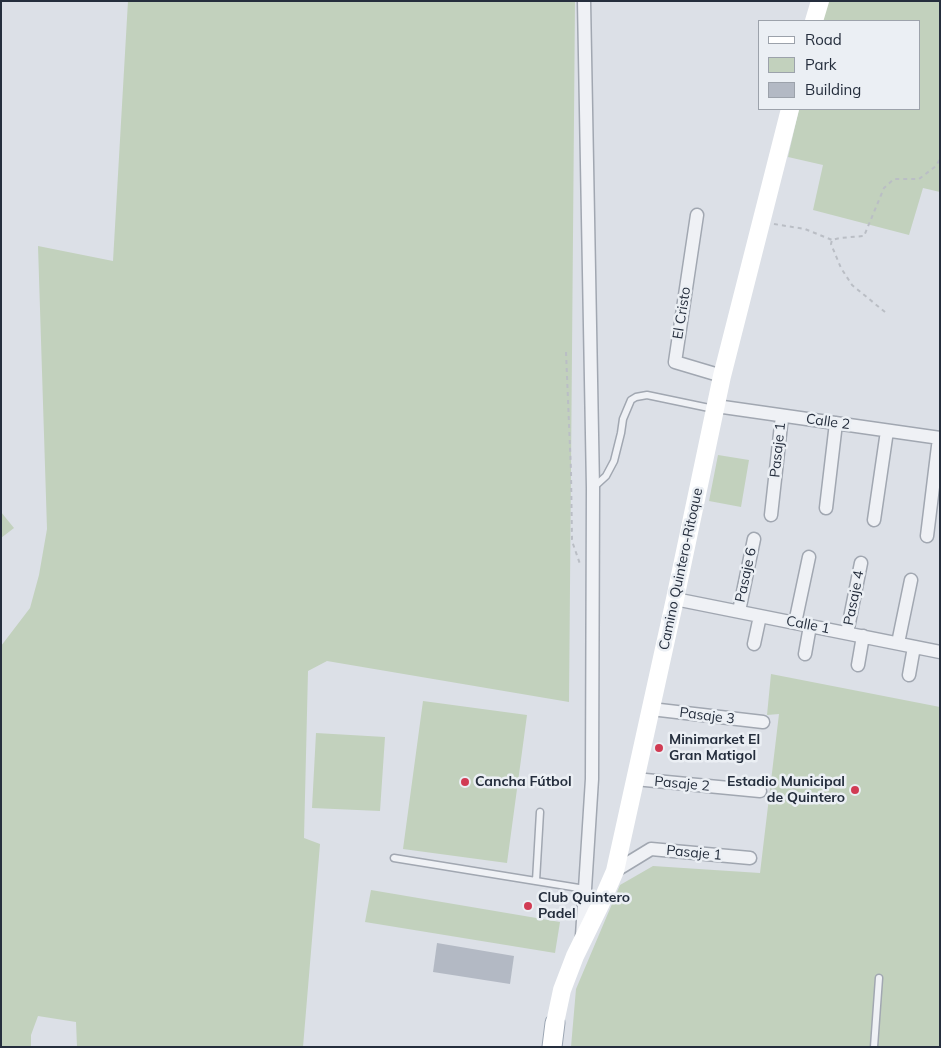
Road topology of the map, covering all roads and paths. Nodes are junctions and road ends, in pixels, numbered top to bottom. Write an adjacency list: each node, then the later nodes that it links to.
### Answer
1 (584, 1): 17 (street)
2 (820, 1): 3 (main road)
3 (814, 20)
4 (790, 110): 7 (main road, Camino Quintero-Ritoque)
5 (940, 159): 8 (path)
6 (697, 215): 11 (street, El Cristo)
7 (761, 222): 8 (path); 11 (main road, Camino Quintero-Ritoque)
8 (832, 240): 9 (path)
9 (885, 312)
10 (566, 352): 25 (path)
11 (722, 376): 12 (main road, Camino Quintero-Ritoque)
12 (715, 408): 13 (street, Calle 2); 17 (lane); 27 (main road, Camino Quintero-Ritoque)
13 (782, 416): 14 (street, Calle 2); 19 (street, Pasaje 1)
14 (836, 423): 15 (street, Calle 2); 18 (street)
15 (887, 430): 16 (street, Calle 2); 20 (street)
16 (940, 438): 21 (street)
17 (593, 488): 50 (street)
18 (826, 508)
19 (771, 515)
20 (874, 520)
21 (927, 536)
22 (754, 539): 28 (street, Pasaje 6)
23 (810, 557): 30 (street)
24 (860, 563): 32 (street, Pasaje 4)
25 (581, 567)
26 (911, 580): 34 (street)
27 (675, 599): 28 (street, Calle 1); 41 (main road, Camino Quintero-Ritoque)
28 (738, 611): 29 (street, Calle 1)
29 (760, 616): 30 (street, Calle 1); 35 (street)
30 (795, 623): 31 (street, Calle 1)
31 (810, 626): 32 (street, Calle 1); 38 (street)
32 (847, 633): 33 (street, Calle 1)
33 (863, 636): 34 (street, Calle 1); 39 (street)
34 (898, 643): 36 (street, Calle 1)
35 (754, 644)
36 (914, 647): 37 (street, Calle 1); 40 (street)
37 (940, 652)
38 (805, 654)
39 (858, 665)
40 (909, 675)
41 (651, 709): 42 (street, Pasaje 3); 43 (main road, Camino Quintero-Ritoque)
42 (763, 722)
43 (635, 779): 44 (street, Pasaje 2); 48 (main road, Camino Quintero-Ritoque)
44 (760, 791)
45 (540, 812): 49 (lane)
46 (394, 858): 49 (lane)
47 (750, 858): 48 (street, Pasaje 1)
48 (615, 871): 51 (main road, Camino Quintero-Ritoque)
49 (536, 882): 50 (lane)
50 (585, 889): 51 (street)
51 (582, 939): 53 (main road, Camino Quintero-Ritoque)
52 (880, 978): 55 (lane)
53 (555, 1023): 54 (main road, Camino Quintero-Ritoque)
54 (553, 1047)
55 (874, 1047)

